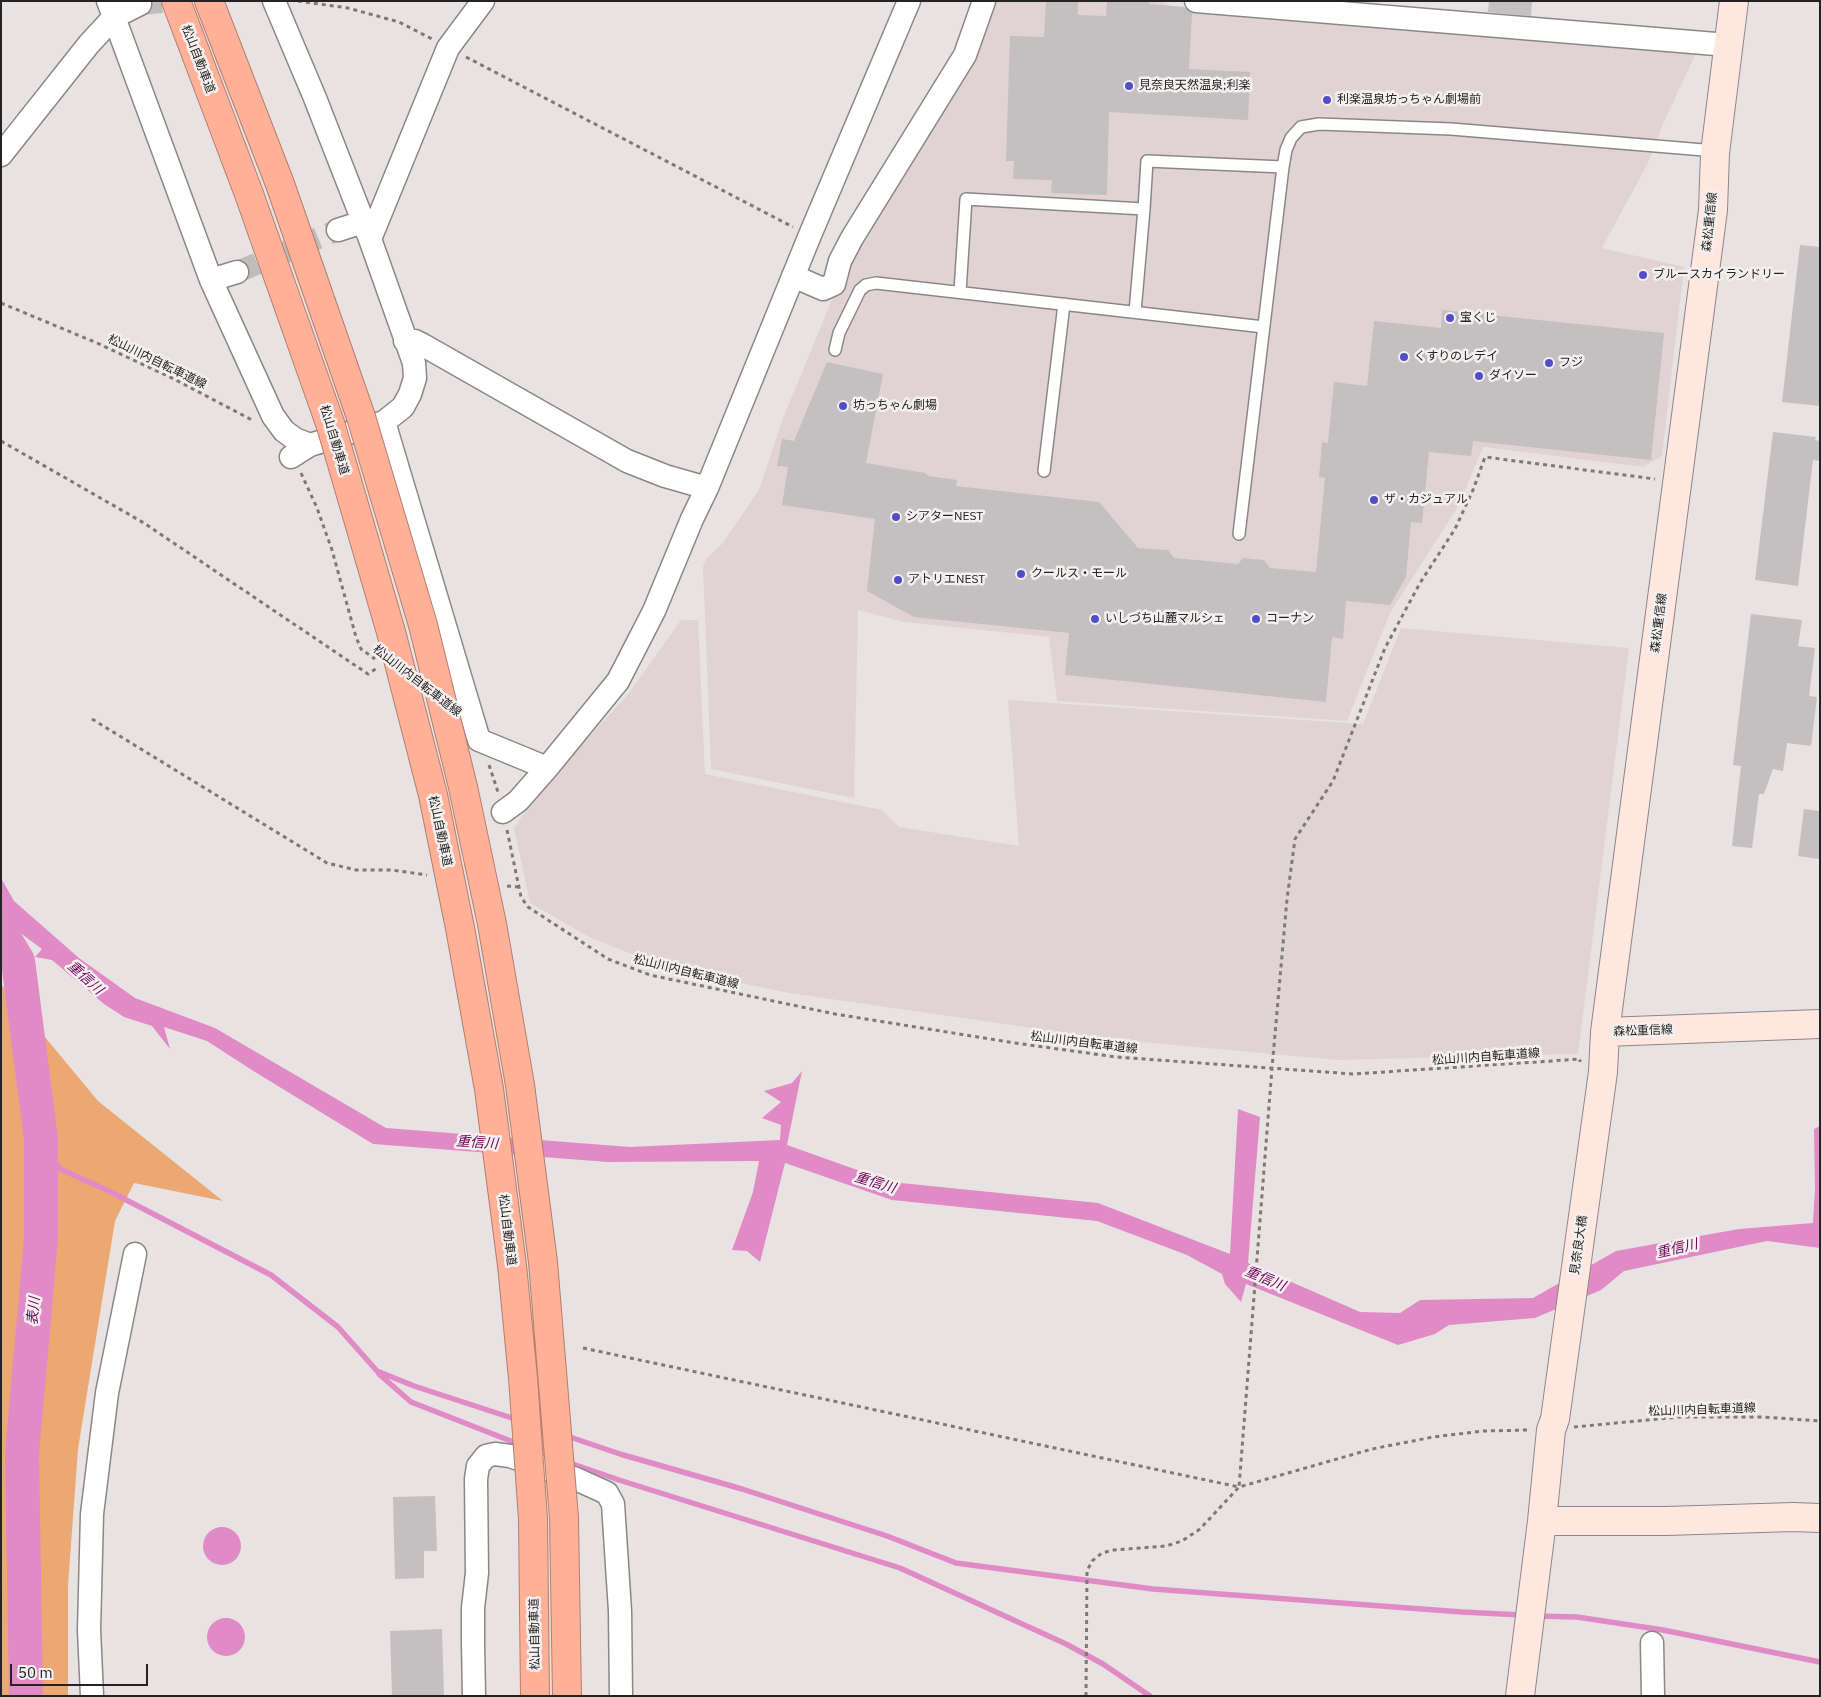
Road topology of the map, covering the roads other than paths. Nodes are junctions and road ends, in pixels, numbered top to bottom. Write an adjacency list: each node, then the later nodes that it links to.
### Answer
1 (176, 1): 43 (highway, 松山自動車道, bridge)
2 (209, 1): 27 (highway)
3 (274, 1): 17 (street)
4 (483, 1): 17 (street)
5 (909, 1): 19 (street)
6 (984, 1): 19 (street)
7 (1196, 1): 11 (street)
8 (1734, 1): 11 (main road, 森松重信線)
9 (140, 4): 10 (street)
10 (111, 9): 13 (street); 20 (street)
11 (1728, 45): 12 (main road, 森松重信線)
12 (1716, 151): 14 (lane); 36 (main road, 森松重信線)
13 (1, 155)
14 (1283, 167): 15 (lane); 24 (lane)
15 (1144, 209): 21 (lane); 23 (lane)
16 (338, 230): 17 (street)
17 (366, 230): 25 (street)
18 (237, 272): 20 (street)
19 (793, 276): 31 (street)
20 (211, 280): 28 (street)
21 (960, 292): 22 (lane); 26 (lane)
22 (1064, 304): 23 (lane); 30 (lane)
23 (1135, 312): 24 (lane)
24 (1264, 327): 32 (lane)
25 (404, 341): 27 (street); 31 (street)
26 (835, 350)
27 (372, 419): 28 (street); 33 (street); 44 (highway, bridge)
28 (310, 445): 29 (street)
29 (291, 457)
30 (1044, 471)
31 (706, 488): 33 (street)
32 (1239, 534)
33 (547, 768): 34 (street)
34 (503, 812)
35 (1820, 1024): 36 (main road, 森松重信線)
36 (1605, 1032): 39 (main road, 見奈良大橋)
37 (135, 1254): 41 (street)
38 (1820, 1518): 39 (main road)
39 (1542, 1521): 46 (main road, 見奈良大橋)
40 (1652, 1643): 47 (street)
41 (92, 1696)
42 (474, 1696): 45 (street)
43 (536, 1696)
44 (567, 1696)
45 (621, 1696)
46 (1520, 1696)
47 (1653, 1696)

